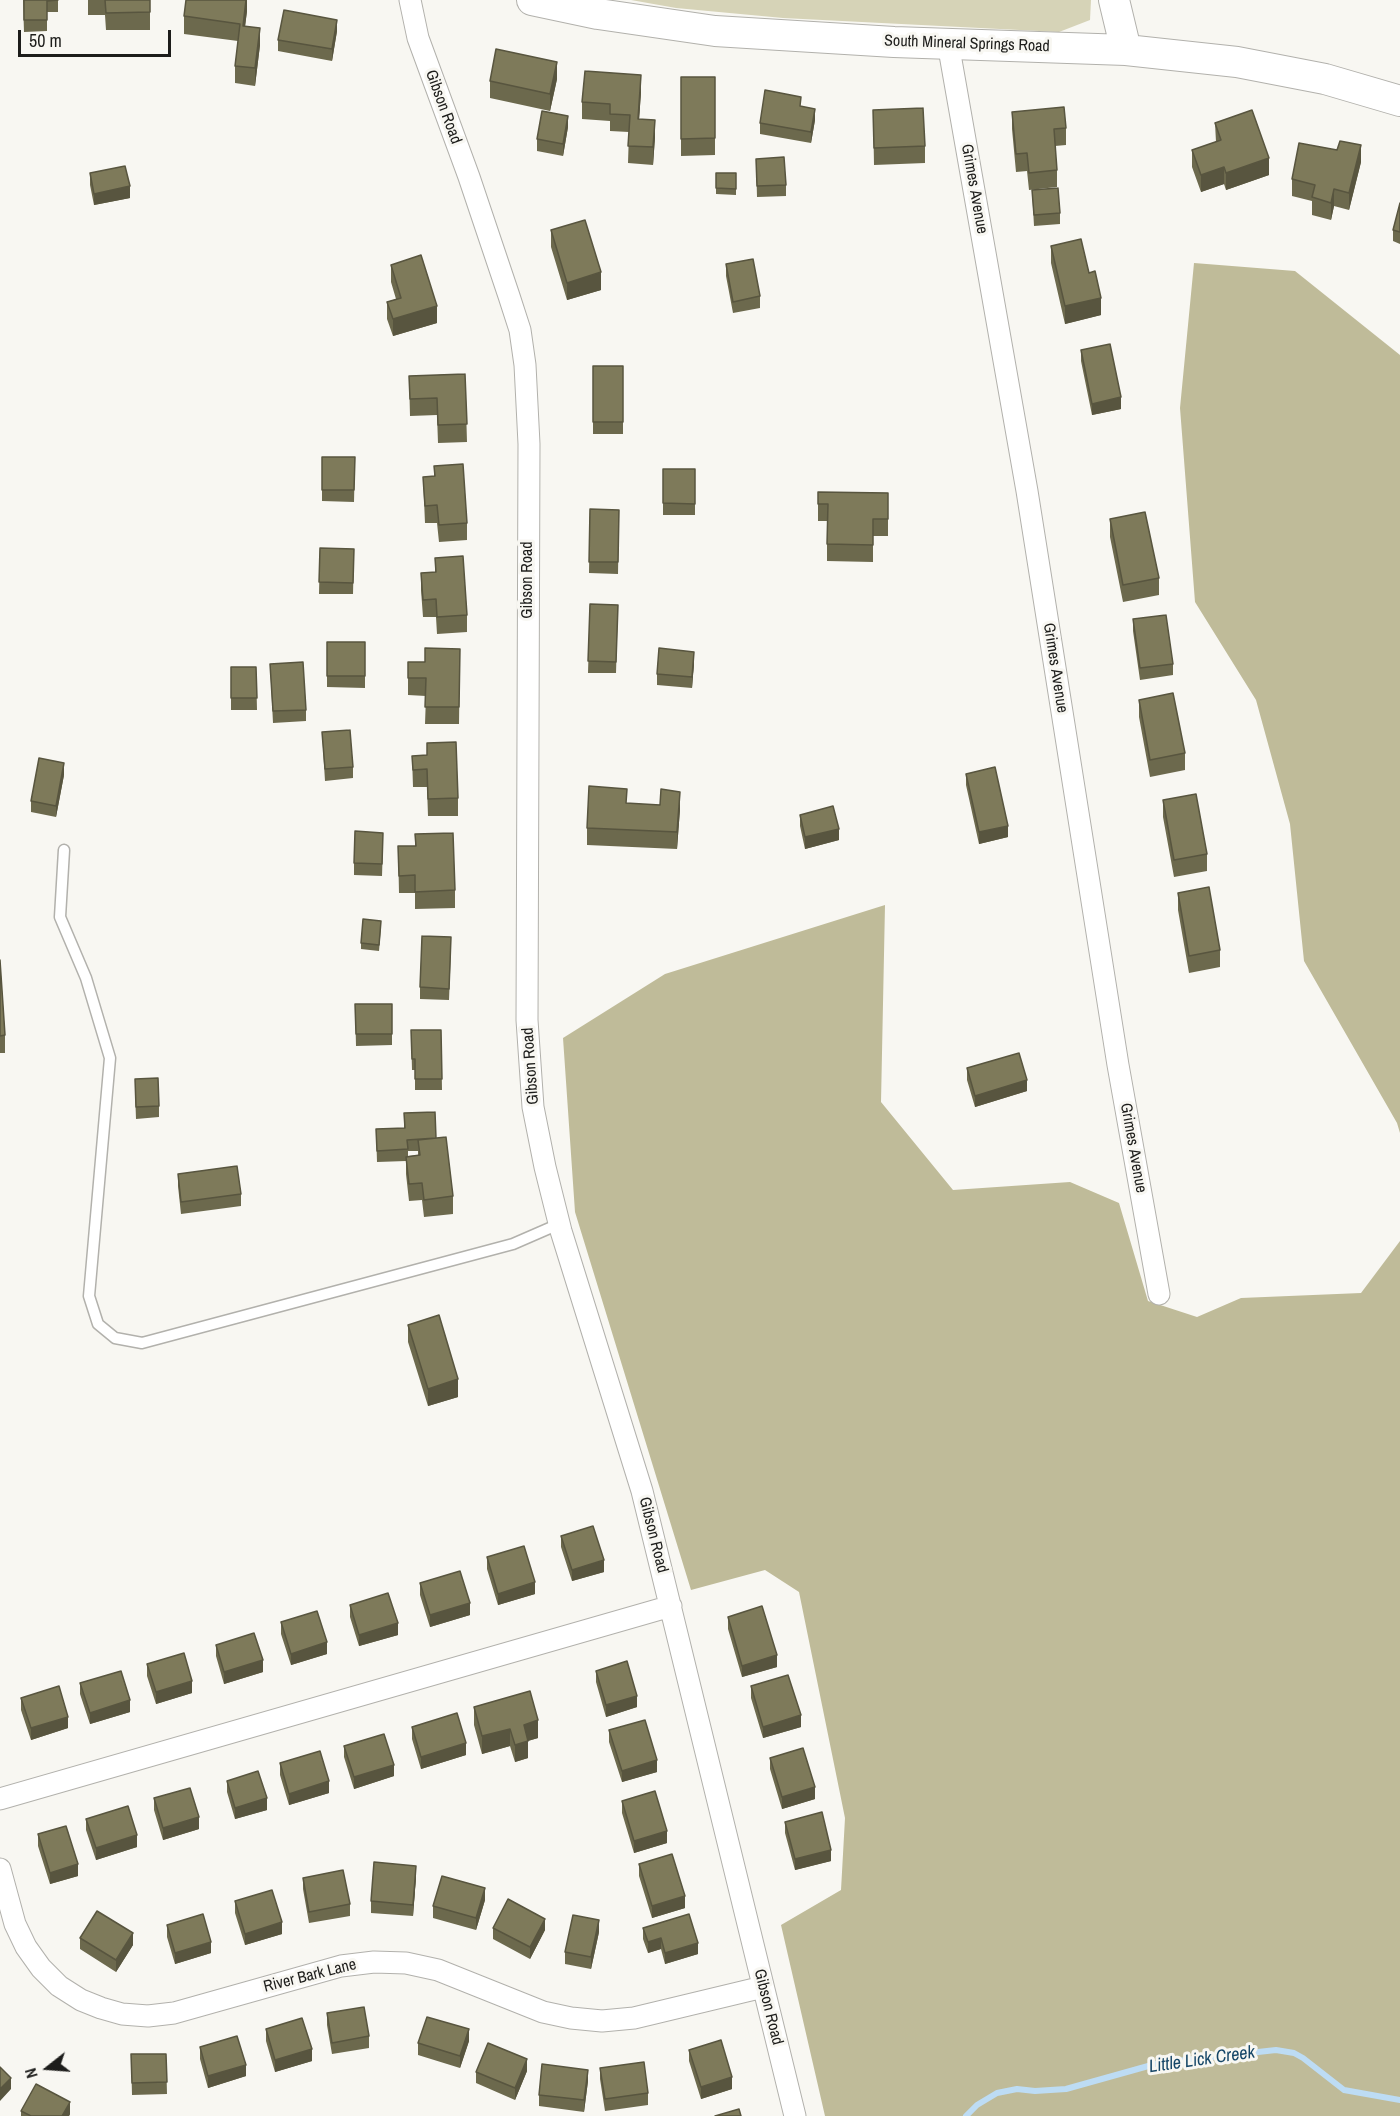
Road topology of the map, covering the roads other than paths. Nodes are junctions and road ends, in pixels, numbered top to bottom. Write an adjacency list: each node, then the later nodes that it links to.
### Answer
1 (410, 0): 8 (street, Gibson Road)
2 (532, 0): 4 (street, South Mineral Springs Road)
3 (1114, 0): 5 (street)
4 (948, 43): 5 (street, South Mineral Springs Road); 9 (street, Grimes Avenue)
5 (1126, 50): 6 (street, South Mineral Springs Road)
6 (1400, 101)
7 (64, 850): 8 (lane)
8 (559, 1224): 10 (street, Gibson Road)
9 (1159, 1294)
10 (671, 1606): 11 (street); 13 (street, Gibson Road)
11 (0, 1798)
12 (0, 1869): 13 (street, River Bark Lane)
13 (763, 1987): 14 (street, Gibson Road)
14 (795, 2116)

